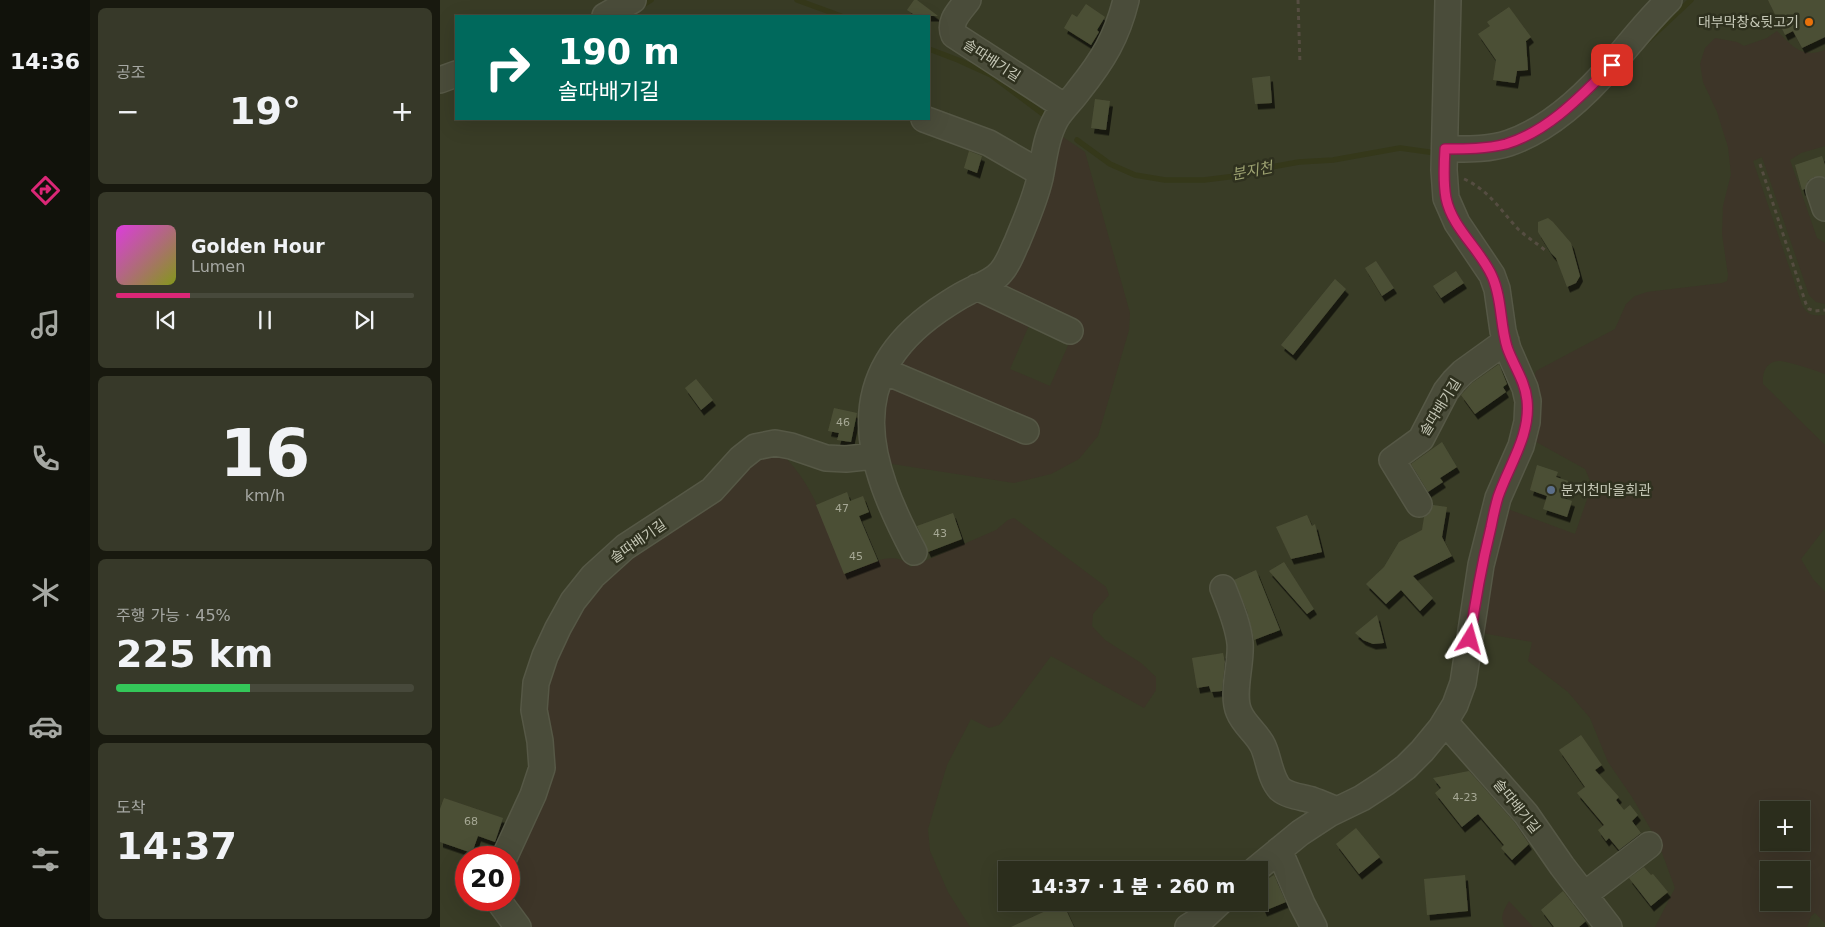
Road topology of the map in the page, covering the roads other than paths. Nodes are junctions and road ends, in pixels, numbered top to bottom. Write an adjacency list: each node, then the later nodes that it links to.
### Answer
1 (633, 0): 6 (lane)
2 (968, 0): 9 (lane, 솔따배기길)
3 (1126, 0): 9 (lane)
4 (1448, 0): 11 (lane)
5 (1670, 0): 11 (lane)
6 (607, 15)
7 (455, 74): 8 (lane)
8 (440, 80)
9 (1065, 107): 12 (lane)
10 (927, 120): 12 (lane)
11 (1445, 149): 15 (lane)
12 (1041, 173): 13 (lane)
13 (978, 287): 14 (lane); 16 (lane)
14 (1070, 331)
15 (1506, 341): 19 (lane, 솔따배기길); 22 (lane)
16 (884, 371): 17 (lane); 18 (lane)
17 (1026, 431)
18 (874, 456): 20 (lane); 25 (lane, 솔따배기길)
19 (1419, 504)
20 (914, 552)
21 (1223, 588): 23 (lane)
22 (1445, 722): 23 (lane); 28 (lane, 솔따배기길)
23 (1337, 810): 26 (lane)
24 (1649, 845): 28 (lane)
25 (510, 846)
26 (1279, 850): 27 (lane); 33 (lane)
27 (1266, 861)
28 (1584, 895): 34 (lane, 솔따배기길)
29 (506, 911): 31 (lane)
30 (1210, 911): 32 (lane)
31 (518, 927)
32 (1188, 927)
33 (1314, 927)
34 (1609, 927)

